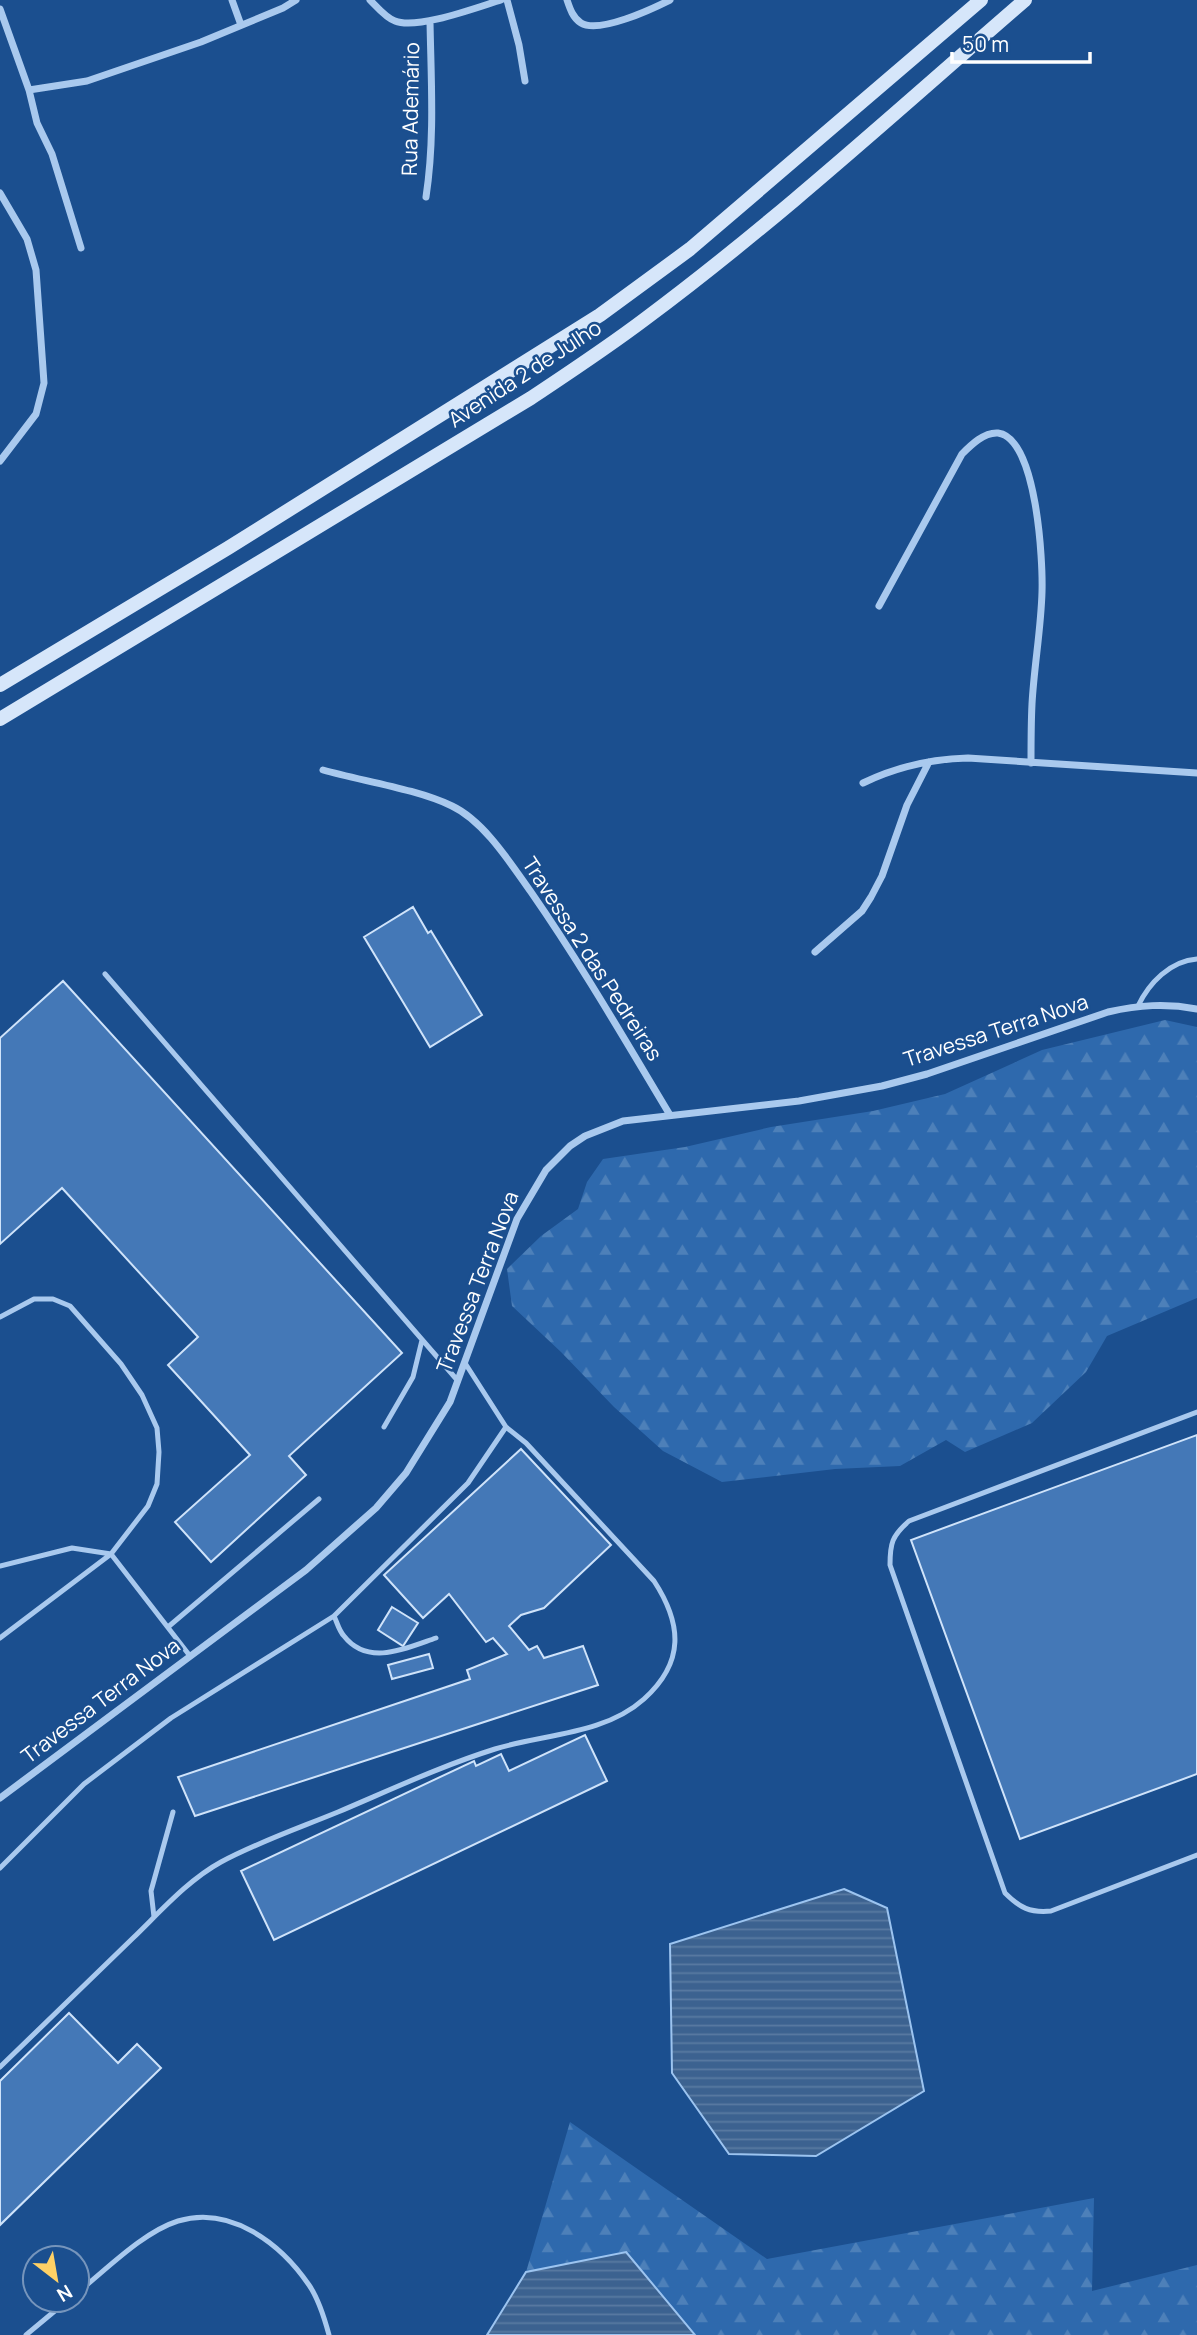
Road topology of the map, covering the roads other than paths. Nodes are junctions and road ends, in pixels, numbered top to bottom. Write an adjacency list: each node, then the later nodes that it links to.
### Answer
1 (232, 0): 12 (street)
2 (296, 0): 12 (street)
3 (370, 0): 11 (street)
4 (501, 0): 11 (street)
5 (507, 0): 13 (street)
6 (567, 0): 7 (street)
7 (670, 0)
8 (981, 0): 20 (main road, Avenida 2 de Julho)
9 (1025, 0): 21 (main road, Avenida 2 de Julho)
10 (0, 9): 14 (street)
11 (430, 21): 16 (street, Rua Ademário)
12 (241, 25): 14 (street)
13 (524, 82)
14 (29, 90): 17 (street)
15 (0, 193): 18 (street)
16 (426, 197)
17 (81, 248)
18 (0, 461)
19 (879, 606): 23 (street)
20 (0, 685)
21 (0, 719)
22 (929, 762): 23 (street); 26 (street); 27 (street)
23 (1031, 763): 25 (street)
24 (323, 770): 32 (street, Travessa 2 das Pedreiras)
25 (1197, 773)
26 (863, 783)
27 (815, 952)
28 (1197, 959): 30 (lane)
29 (105, 974): 34 (lane)
30 (1138, 1006): 31 (street, Travessa Terra Nova); 32 (street, Travessa Terra Nova)
31 (1197, 1009)
32 (670, 1115): 35 (street, Travessa Terra Nova)
33 (0, 1317): 41 (lane)
34 (422, 1340): 36 (lane); 38 (lane)
35 (465, 1363): 36 (street, Travessa Terra Nova); 39 (lane)
36 (458, 1381): 47 (street, Travessa Terra Nova)
37 (1197, 1412): 50 (lane)
38 (384, 1427)
39 (506, 1427): 43 (lane); 52 (lane)
40 (319, 1499): 44 (lane)
41 (111, 1554): 42 (lane); 44 (lane); 45 (lane)
42 (0, 1566)
43 (334, 1616): 46 (lane); 51 (lane)
44 (168, 1627): 47 (lane)
45 (0, 1638)
46 (436, 1638)
47 (190, 1656): 48 (street, Travessa Terra Nova)
48 (0, 1798)
49 (173, 1812): 52 (lane)
50 (1197, 1855)
51 (0, 1868)
52 (154, 1918): 53 (lane)
53 (0, 2067)
54 (91, 2282): 57 (lane)
55 (51, 2314): 56 (lane)
56 (26, 2335)
57 (329, 2335)

